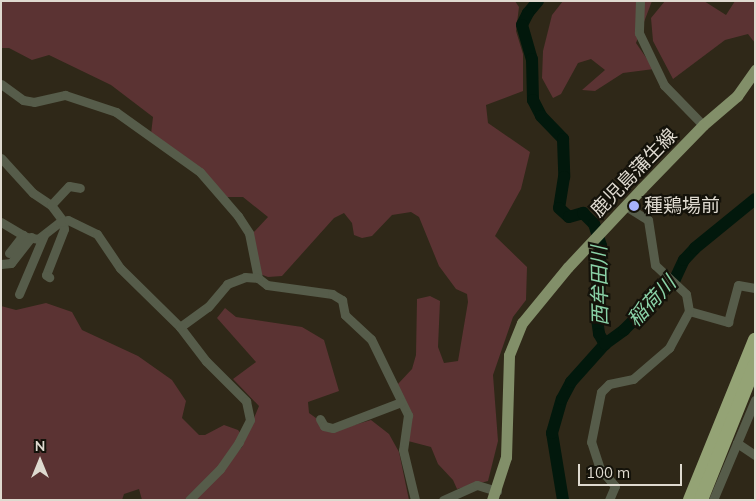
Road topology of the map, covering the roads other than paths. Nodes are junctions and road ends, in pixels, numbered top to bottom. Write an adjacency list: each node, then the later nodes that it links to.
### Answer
1 (640, 1): 4 (street)
2 (755, 70): 4 (main road, 鹿児島蒲生線)
3 (1, 84): 16 (street)
4 (703, 126): 8 (main road, 鹿児島蒲生線)
5 (1, 158): 7 (street)
6 (80, 188): 7 (street)
7 (52, 205): 9 (street)
8 (626, 206): 19 (street); 28 (main road, 鹿児島蒲生線)
9 (63, 221): 11 (street); 15 (street); 20 (street)
10 (1, 222): 12 (street)
11 (44, 235): 12 (street); 18 (street)
12 (27, 236): 13 (street); 14 (street)
13 (8, 253)
14 (1, 264)
15 (49, 277)
16 (258, 278): 20 (street); 24 (street)
17 (755, 288): 19 (street)
18 (19, 294)
19 (689, 311): 32 (street)
20 (180, 327): 29 (street)
21 (755, 340): 33 (highway)
22 (755, 366): 34 (highway)
23 (755, 400): 26 (street)
24 (401, 402): 25 (street); 30 (street)
25 (320, 419)
26 (737, 443): 27 (street); 35 (street)
27 (755, 455)
28 (495, 495): 31 (street)
29 (189, 500)
30 (415, 500)
31 (443, 500)
32 (609, 500)
33 (690, 500)
34 (701, 500)
35 (713, 500)

